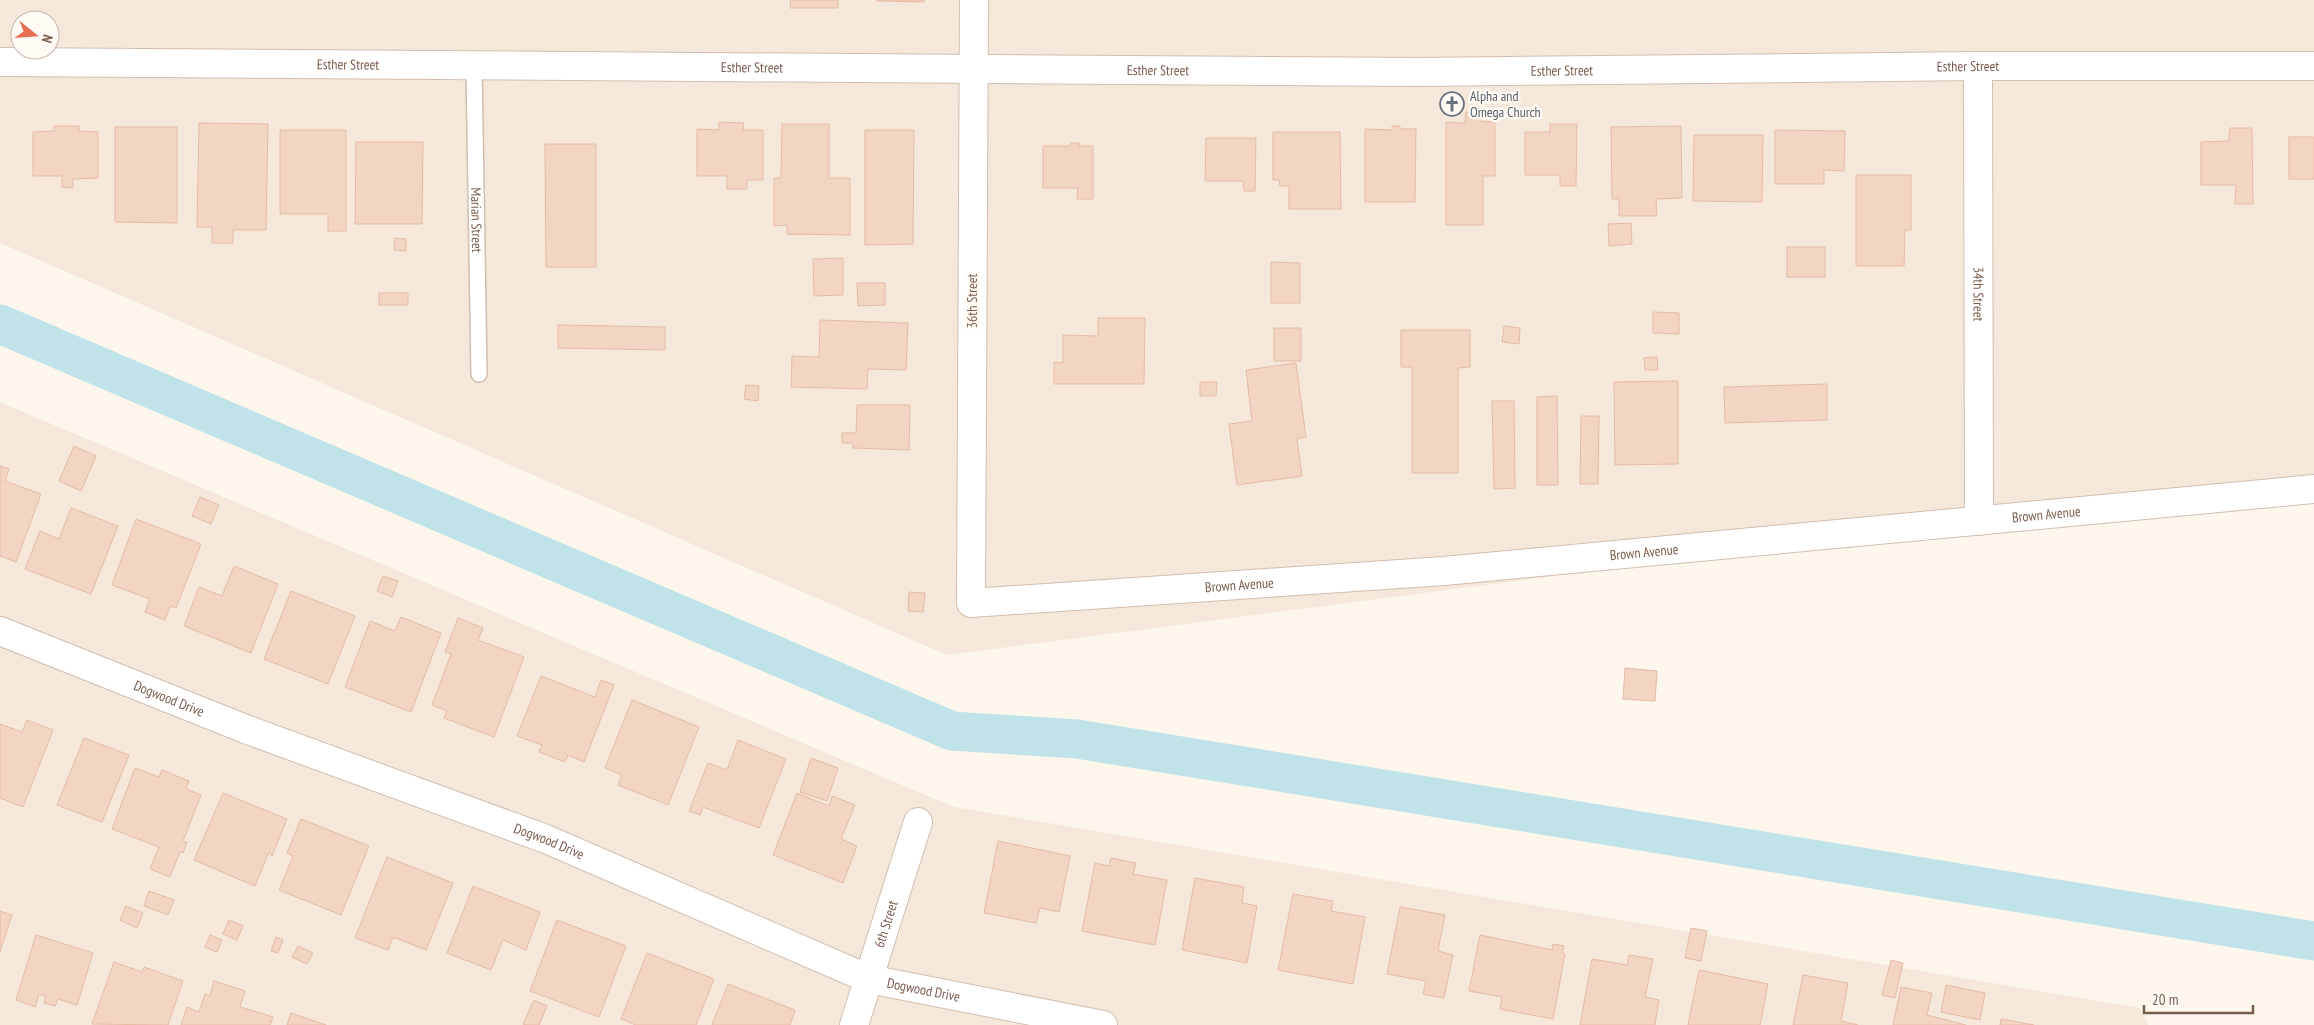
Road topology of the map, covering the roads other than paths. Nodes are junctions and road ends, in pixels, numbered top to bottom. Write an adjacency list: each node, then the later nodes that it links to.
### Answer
1 (974, 0): 6 (street, 36th Street)
2 (0, 62): 3 (street, Esther Street)
3 (474, 66): 6 (street, Esther Street); 7 (lane, Marian Street)
4 (1978, 66): 5 (street, Esther Street); 6 (street, Esther Street); 9 (street, 34th Street)
5 (2314, 66)
6 (973, 69): 10 (street, 36th Street)
7 (479, 374)
8 (2314, 489): 9 (street, Brown Avenue)
9 (1979, 521): 10 (street, Brown Avenue)
10 (971, 603)
11 (0, 631): 13 (street, Dogwood Drive)
12 (918, 822): 13 (street, 6th Street)
13 (869, 979): 14 (street, 6th Street); 15 (street, Dogwood Drive)
14 (854, 1025)
15 (1103, 1025)

